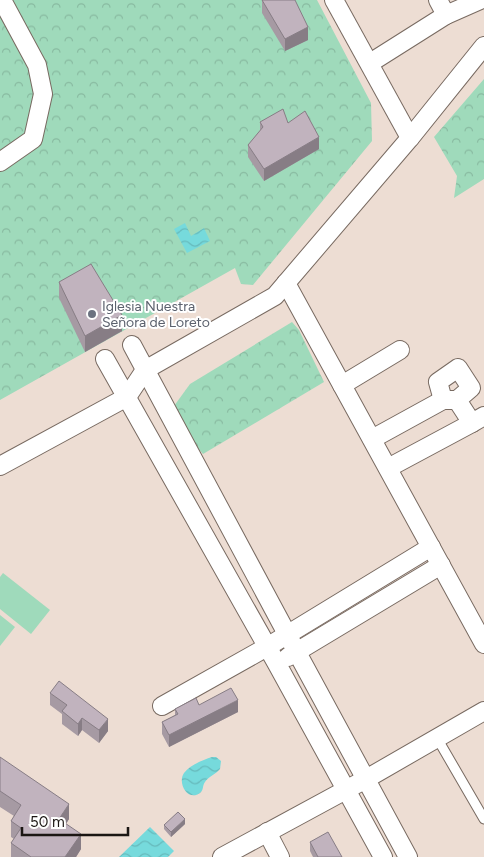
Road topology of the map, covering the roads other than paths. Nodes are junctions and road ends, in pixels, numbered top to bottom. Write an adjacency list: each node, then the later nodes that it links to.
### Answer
1 (2, 0): 8 (street)
2 (334, 0): 6 (street)
3 (480, 0): 4 (street)
4 (442, 7): 6 (street)
5 (484, 46): 7 (street)
6 (370, 63): 7 (street)
7 (410, 138): 9 (street)
8 (0, 162)
9 (286, 283): 13 (street); 14 (street)
10 (132, 345): 13 (street)
11 (400, 350): 14 (street)
12 (105, 359): 15 (street)
13 (145, 370): 15 (street); 23 (street)
14 (342, 385): 17 (street)
15 (127, 397): 18 (street); 25 (street)
16 (478, 419): 17 (street); 19 (street)
17 (372, 439): 19 (street)
18 (0, 466)
19 (388, 468): 20 (street)
20 (431, 547): 21 (street); 23 (street)
21 (441, 565): 22 (street); 26 (street)
22 (477, 616): 24 (street)
23 (286, 634): 25 (street); 26 (street)
24 (484, 644)
25 (267, 647): 27 (street); 28 (street)
26 (296, 652): 27 (street); 31 (street)
27 (277, 664): 32 (street)
28 (162, 706)
29 (484, 711): 30 (street)
30 (437, 738): 31 (street); 33 (lane)
31 (366, 779): 32 (street); 38 (street)
32 (346, 790): 34 (street); 37 (street)
33 (484, 819)
34 (267, 832): 35 (street); 36 (street)
35 (222, 857)
36 (280, 857)
37 (383, 857)
38 (408, 857)

